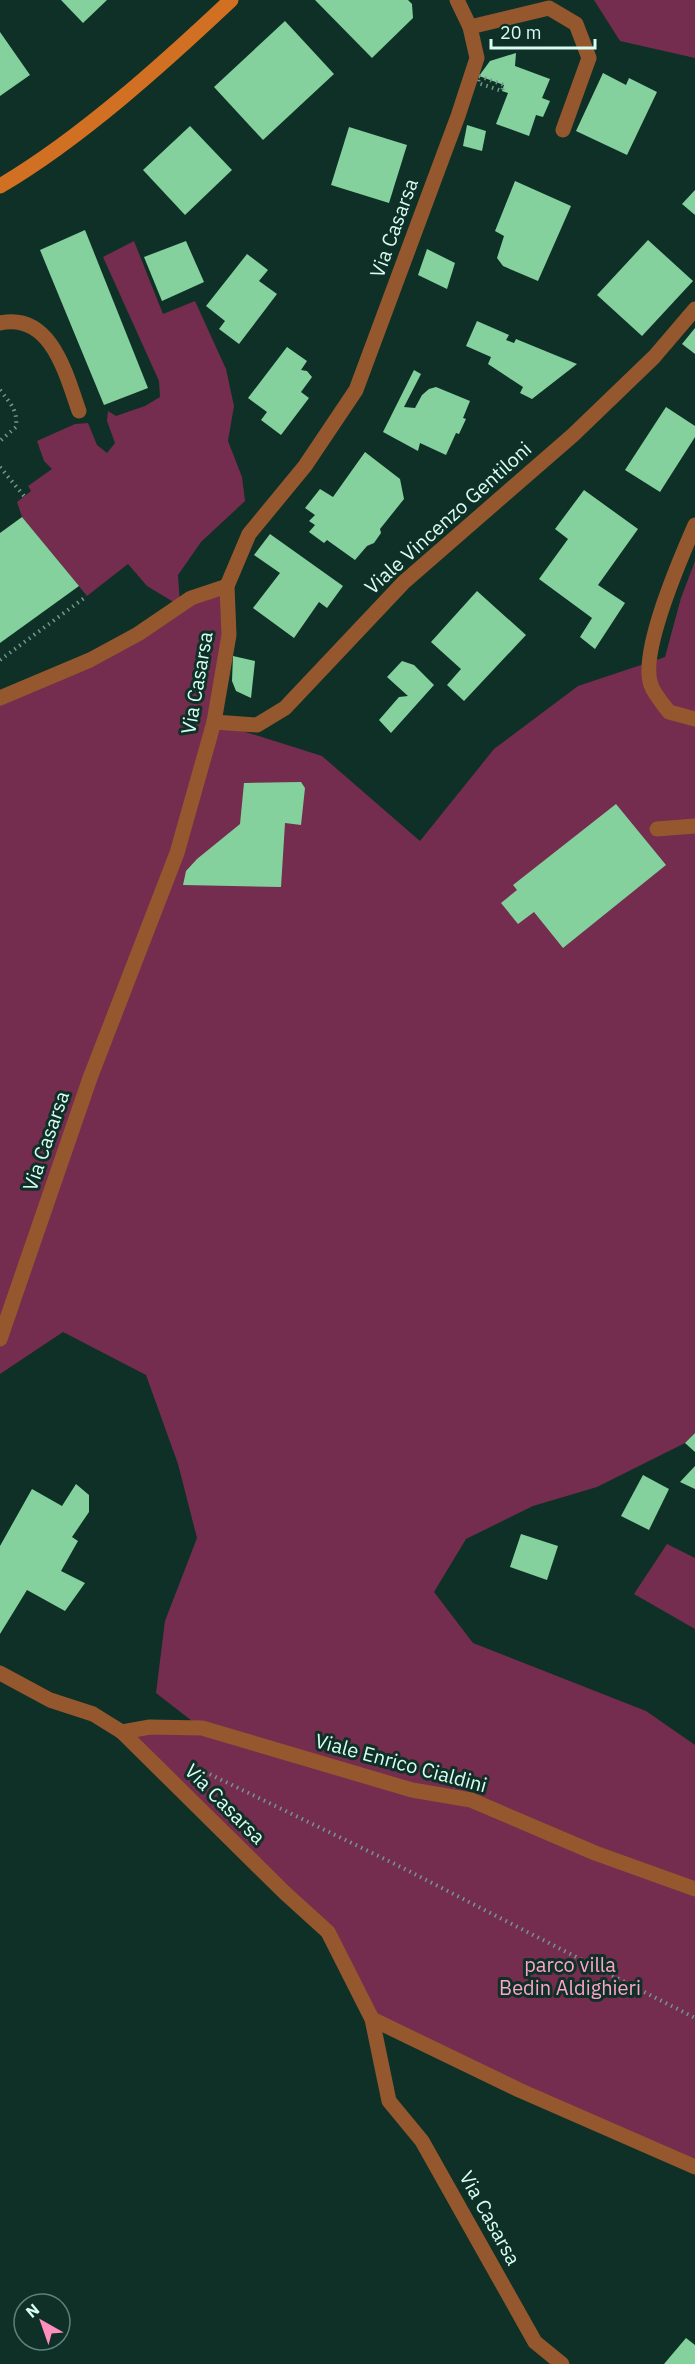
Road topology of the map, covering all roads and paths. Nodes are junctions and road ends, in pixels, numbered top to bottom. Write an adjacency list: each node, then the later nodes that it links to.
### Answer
1 (231, 0): 5 (street)
2 (456, 0): 3 (street, Via Casarsa)
3 (470, 27): 4 (street); 14 (street, Via Casarsa)
4 (563, 130)
5 (0, 186)
6 (695, 309): 19 (street, Viale Vincenzo Gentiloni)
7 (0, 323): 9 (street)
8 (0, 390): 10 (path)
9 (79, 411)
10 (0, 441)
11 (0, 467): 12 (path)
12 (24, 496)
13 (695, 525): 18 (street)
14 (227, 586): 17 (street); 19 (street, Via Casarsa)
15 (87, 596): 16 (path)
16 (0, 660)
17 (0, 698)
18 (695, 718)
19 (214, 722): 22 (street, Via Casarsa)
20 (695, 826): 21 (street)
21 (657, 829)
22 (0, 1339)
23 (0, 1673): 24 (street, Via Casarsa)
24 (122, 1732): 26 (street, Viale Enrico Cialdini); 28 (street, Via Casarsa)
25 (190, 1765): 27 (path)
26 (695, 1889)
27 (695, 2018)
28 (372, 2019): 29 (street); 30 (street, Via Casarsa)
29 (695, 2167)
30 (562, 2364)

